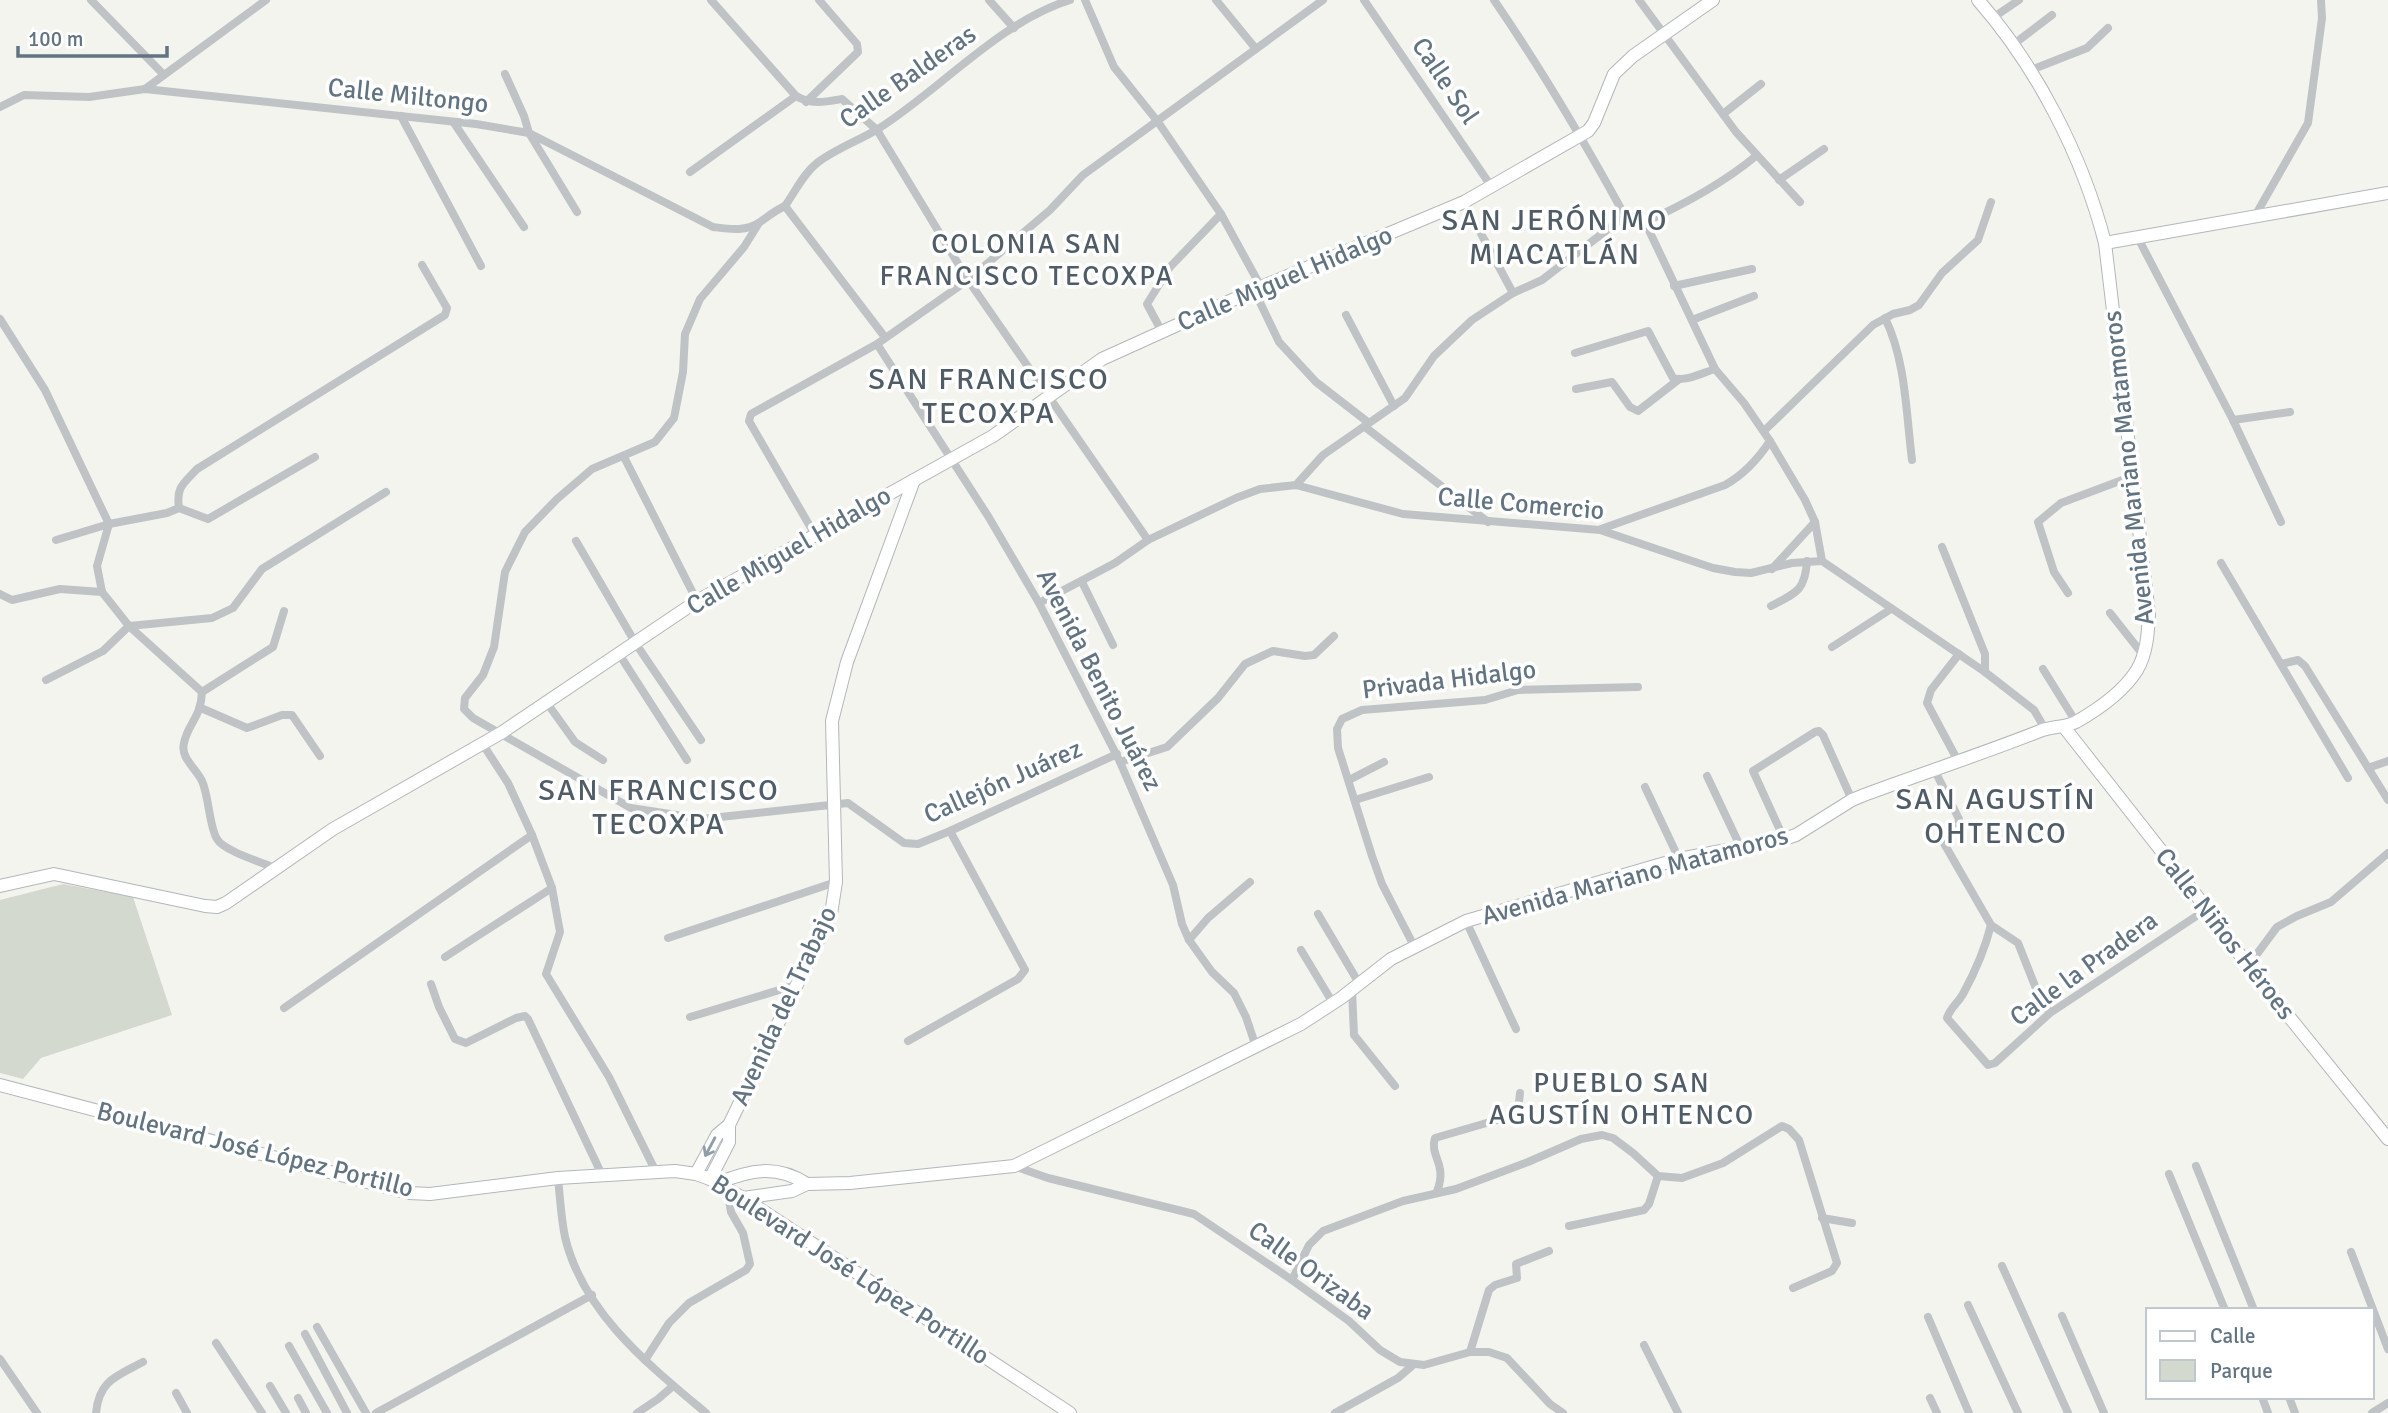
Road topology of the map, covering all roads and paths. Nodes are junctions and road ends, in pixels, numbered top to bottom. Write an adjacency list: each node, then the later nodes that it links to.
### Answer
1 (90, 0): 26 (street)
2 (266, 0): 26 (street)
3 (710, 0): 29 (street)
4 (819, 0): 30 (street)
5 (989, 0): 20 (street)
6 (1070, 0): 20 (street, Calle Balderas)
7 (1085, 0): 34 (street)
8 (1216, 0): 23 (street)
9 (1323, 0): 23 (street)
10 (1364, 0): 43 (street, Calle Sol)
11 (1493, 0): 38 (street)
12 (1639, 0): 21 (street)
13 (1713, 0): 21 (street)
14 (1978, 0): 18 (street, Avenida Mariano Matamoros)
15 (2018, 0): 18 (street)
16 (2321, 0): 52 (street)
17 (2052, 15): 22 (street)
18 (1994, 17): 22 (street, Avenida Mariano Matamoros)
19 (2108, 27): 24 (street)
20 (1014, 28): 36 (street, Calle Balderas)
21 (1665, 33): 32 (street); 38 (street)
22 (2014, 44): 24 (street, Avenida Mariano Matamoros)
23 (1256, 48): 34 (street)
24 (2031, 70): 57 (street, Avenida Mariano Matamoros)
25 (505, 74): 37 (street)
26 (164, 75): 28 (street)
27 (1761, 84): 32 (street)
28 (145, 89): 31 (street, Calle Miltongo); 33 (street, Calle Miltongo)
29 (796, 96): 30 (street); 41 (street)
30 (806, 102): 36 (street)
31 (0, 107)
32 (1723, 114): 40 (street)
33 (401, 116): 35 (street, Calle Miltongo); 59 (street)
34 (1158, 122): 50 (street); 61 (street)
35 (454, 123): 37 (street, Calle Miltongo); 55 (street)
36 (877, 130): 48 (street, Calle Balderas); 61 (street)
37 (528, 133): 49 (street); 54 (street, Calle Miltongo)
38 (1581, 135): 43 (street, Calle Miguel Hidalgo); 51 (street)
39 (1824, 149): 42 (street)
40 (1756, 156): 42 (street); 53 (street)
41 (690, 172)
42 (1779, 180): 46 (street)
43 (1491, 186): 45 (street, Calle Miguel Hidalgo)
44 (2388, 193): 52 (street)
45 (1464, 202): 63 (street, Calle Miguel Hidalgo); 64 (street)
46 (1800, 202)
47 (1991, 202): 68 (street)
48 (785, 206): 54 (street, Calle Miltongo); 71 (street)
49 (577, 212)
50 (1221, 214): 63 (street); 70 (street)
51 (1625, 216): 53 (street); 64 (street)
52 (2255, 216): 56 (street)
53 (1645, 222): 62 (street)
54 (759, 223): 85 (street)
55 (524, 227)
56 (2138, 238): 57 (street); 80 (street)
57 (2105, 243): 88 (street, Avenida Mariano Matamoros)
58 (422, 265): 92 (street)
59 (481, 267)
60 (1752, 270): 62 (street)
61 (968, 280): 71 (street); 77 (street)
62 (1674, 285): 69 (street)
63 (1258, 288): 70 (street, Calle Miguel Hidalgo); 81 (street)
64 (1513, 293): 78 (street)
65 (1754, 296): 69 (street)
66 (1346, 315): 78 (street)
67 (0, 318): 96 (street)
68 (1885, 318): 82 (street); 87 (street)
69 (1692, 320): 74 (street)
70 (1162, 332): 77 (street, Calle Miguel Hidalgo)
71 (884, 337): 72 (street)
72 (877, 344): 86 (street, Avenida Benito Juárez); 98 (street)
73 (1575, 353): 75 (street)
74 (1715, 369): 75 (street); 82 (street)
75 (1678, 380): 76 (street)
76 (1576, 388)
77 (1049, 396): 86 (street, Calle Miguel Hidalgo); 100 (street)
78 (1394, 406): 81 (street)
79 (2290, 412): 80 (street)
80 (2233, 420): 95 (street)
81 (1367, 425): 90 (street); 93 (street)
82 (1764, 432): 83 (street)
83 (1770, 440): 94 (street); 97 (street)
84 (315, 457): 92 (street)
85 (625, 457): 111 (street); 135 (street)
86 (952, 459): 89 (street, Calle Miguel Hidalgo); 112 (street, Avenida Benito Juárez)
87 (1912, 460)
88 (2133, 476): 109 (street); 124 (street, Avenida Mariano Matamoros)
89 (914, 480): 98 (street, Calle Miguel Hidalgo); 155 (street, Avenida del Trabajo)
90 (1296, 485): 93 (street, Calle Comercio); 100 (street)
91 (386, 492): 117 (street)
92 (179, 508): 96 (street)
93 (1488, 522): 97 (street, Calle Comercio)
94 (1815, 522): 104 (street); 106 (street)
95 (2281, 522)
96 (109, 524): 99 (street); 108 (street)
97 (1600, 530): 106 (street, Calle Comercio)
98 (815, 535): 111 (street, Calle Miguel Hidalgo)
99 (56, 540)
100 (1148, 540): 107 (street)
101 (576, 541): 119 (street)
102 (1942, 547): 127 (street)
103 (1807, 561): 104 (street, Calle Comercio); 106 (street, Calle Comercio); 113 (street)
104 (1822, 561): 114 (street)
105 (2221, 563): 125 (street)
106 (1772, 569)
107 (1082, 582): 112 (street); 120 (street)
108 (102, 592): 110 (street); 117 (street)
109 (2068, 593)
110 (0, 594)
111 (697, 601): 119 (street, Calle Miguel Hidalgo)
112 (1039, 603): 139 (street, Avenida Benito Juárez)
113 (1771, 606)
114 (1891, 609): 121 (street); 123 (street)
115 (284, 611): 130 (street)
116 (2110, 614): 124 (street)
117 (129, 626): 128 (street); 130 (street)
118 (1334, 636): 139 (street, Callejón Juárez)
119 (636, 644): 122 (street, Calle Miguel Hidalgo); 136 (street)
120 (1113, 645)
121 (1832, 647)
122 (620, 654): 131 (street, Calle Miguel Hidalgo); 141 (street)
123 (1959, 654): 127 (street); 144 (street)
124 (2144, 656): 133 (street, Avenida Mariano Matamoros)
125 (2281, 664): 145 (street); 149 (street)
126 (2043, 669): 133 (street)
127 (1985, 672): 134 (street)
128 (46, 680)
129 (1638, 687): 150 (street, Privada Hidalgo)
130 (201, 692): 132 (street)
131 (547, 703): 135 (street, Calle Miguel Hidalgo); 140 (street)
132 (201, 708): 138 (street); 162 (street)
133 (2070, 724): 134 (street, Avenida Mariano Matamoros); 167 (street, Calle Niños Héroes)
134 (2045, 729): 144 (street, Avenida Mariano Matamoros)
135 (501, 733): 137 (street, Calle Miguel Hidalgo); 155 (street)
136 (701, 740)
137 (482, 743): 157 (street); 162 (street, Calle Miguel Hidalgo)
138 (320, 756)
139 (1119, 758): 156 (street, Callejón Juárez); 172 (street, Avenida Benito Juárez)
140 (603, 760)
141 (687, 760)
142 (2388, 761): 145 (street)
143 (1384, 762): 150 (street)
144 (1959, 763): 146 (street, Avenida Mariano Matamoros)
145 (2368, 768): 154 (street)
146 (1936, 771): 153 (street, Avenida Mariano Matamoros); 170 (street)
147 (1707, 776): 159 (street)
148 (1429, 777): 152 (street)
149 (2348, 778)
150 (1349, 780): 152 (street, Privada Hidalgo)
151 (1645, 787): 161 (street)
152 (1355, 800): 173 (street, Privada Hidalgo)
153 (1852, 800): 158 (street, Avenida Mariano Matamoros); 158 (street)
154 (2388, 800)
155 (835, 803): 156 (street, Callejón Juárez); 163 (street, Avenida del Trabajo)
156 (950, 831): 185 (street)
157 (533, 835): 166 (street); 181 (street)
158 (1784, 839): 159 (street, Avenida Mariano Matamoros)
159 (1740, 846): 161 (street, Avenida Mariano Matamoros)
160 (2388, 853): 176 (street)
161 (1679, 859): 169 (street, Avenida Mariano Matamoros)
162 (275, 868): 165 (street, Calle Miguel Hidalgo)
163 (836, 882): 171 (street); 177 (street, Avenida del Trabajo)
164 (1250, 882): 172 (street)
165 (0, 886)
166 (552, 888): 175 (street); 194 (street)
167 (2207, 909): 176 (street, Calle Niños Héroes); 182 (street, Calle la Pradera)
168 (1318, 914): 179 (street)
169 (1466, 920): 173 (street, Avenida Mariano Matamoros); 184 (street)
170 (1991, 925): 182 (street); 182 (street, Calle la Pradera)
171 (668, 938)
172 (1189, 940): 186 (street, Avenida Benito Juárez)
173 (1413, 946): 179 (street, Avenida Mariano Matamoros)
174 (1301, 950): 180 (street)
175 (445, 957)
176 (2248, 965): 191 (street, Calle Niños Héroes)
177 (799, 984): 183 (street); 190 (street, Avenida del Trabajo)
178 (431, 985): 197 (street)
179 (1356, 987): 180 (street, Avenida Mariano Matamoros); 188 (street)
180 (1333, 1003): 186 (street, Avenida Mariano Matamoros)
181 (285, 1008)
182 (2050, 1013)
183 (690, 1017)
184 (1516, 1029)
185 (908, 1041)
186 (1256, 1047): 192 (street, Avenida Mariano Matamoros)
187 (0, 1085): 199 (street, Boulevard José López Portillo)
188 (1395, 1086)
189 (1520, 1093): 202 (street)
190 (729, 1125): 195 (street, Avenida del Trabajo, one-way to 195); 200 (street, Avenida del Trabajo)
191 (2388, 1139)
192 (1014, 1166): 201 (street, Avenida Mariano Matamoros); 210 (street, Calle Orizaba)
193 (2196, 1167): 215 (street)
194 (656, 1172): 195 (street, Boulevard José López Portillo); 197 (street, Boulevard José López Portillo)
195 (696, 1174): 200 (street, Boulevard José López Portillo)
196 (2169, 1174): 214 (street)
197 (602, 1175): 199 (street, Boulevard José López Portillo)
198 (1658, 1176): 202 (street); 204 (street); 206 (street)
199 (558, 1178): 212 (street)
200 (718, 1184): 201 (street, Avenida Mariano Matamoros); 203 (street, Boulevard José López Portillo); 228 (street)
201 (807, 1184): 203 (street, Avenida Mariano Matamoros)
202 (1437, 1191): 210 (street)
203 (743, 1198): 249 (street, Boulevard José López Portillo)
204 (1822, 1218): 205 (street); 211 (street)
205 (1852, 1223)
206 (1569, 1226)
207 (1549, 1251): 226 (street)
208 (2351, 1252): 216 (street)
209 (2003, 1266): 256 (street)
210 (1292, 1280): 230 (street, Calle Orizaba)
211 (1793, 1288)
212 (592, 1295): 228 (street); 246 (street)
213 (1968, 1305): 255 (street)
214 (2224, 1308)
215 (2253, 1308)
216 (2372, 1308)
217 (2374, 1312): 225 (street)
218 (2062, 1316): 257 (street)
219 (1928, 1317): 254 (street)
220 (317, 1327): 245 (street)
221 (304, 1334): 244 (street)
222 (216, 1343): 240 (street)
223 (1644, 1345): 252 (street)
224 (289, 1346): 243 (street)
225 (2388, 1349)
226 (1470, 1352): 230 (street); 251 (street)
227 (0, 1359): 237 (street)
228 (645, 1360): 232 (street)
229 (143, 1362): 238 (street)
230 (1413, 1365): 250 (street)
231 (270, 1386): 241 (street)
232 (674, 1386): 247 (street); 248 (street)
233 (176, 1394): 239 (street)
234 (298, 1398): 242 (street)
235 (1930, 1398): 253 (street)
236 (2388, 1403): 258 (street)
237 (37, 1413)
238 (96, 1413)
239 (187, 1413)
240 (262, 1413)
241 (286, 1413)
242 (306, 1413)
243 (327, 1413)
244 (347, 1413)
245 (366, 1413)
246 (376, 1413)
247 (637, 1413)
248 (706, 1413)
249 (1070, 1413)
250 (1335, 1413)
251 (1563, 1413)
252 (1678, 1413)
253 (1937, 1413)
254 (1969, 1413)
255 (2018, 1413)
256 (2068, 1413)
257 (2104, 1413)
258 (2372, 1413)

